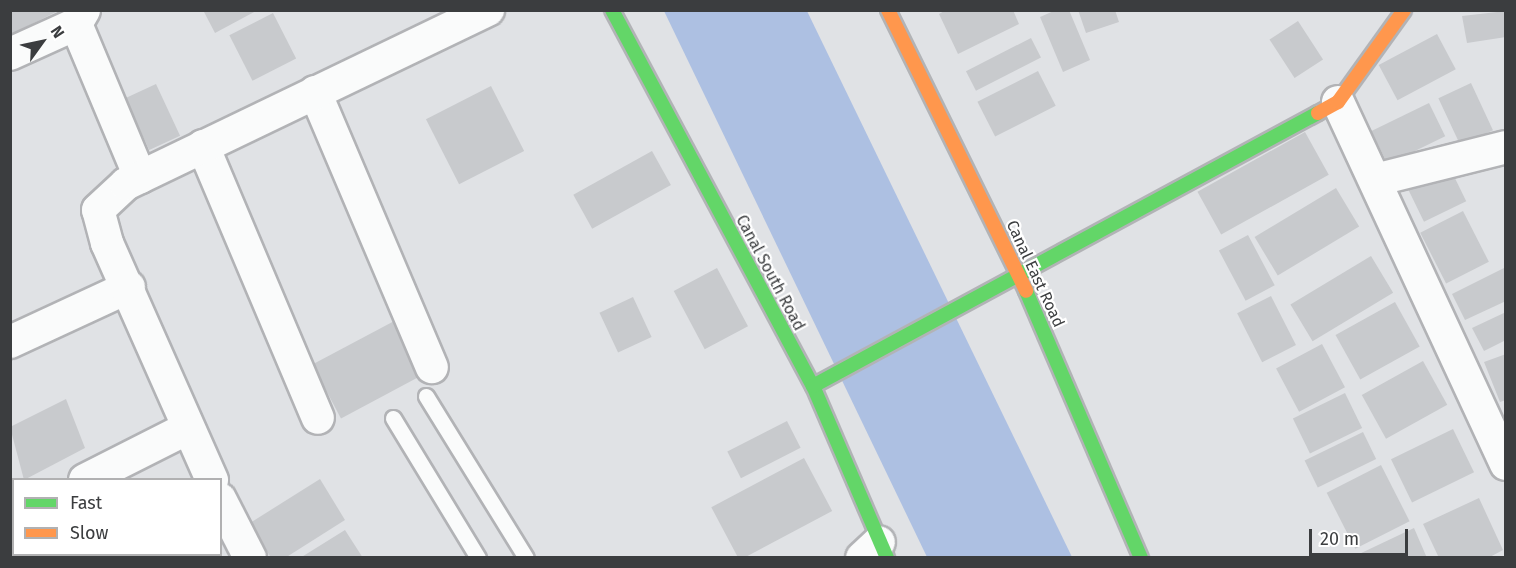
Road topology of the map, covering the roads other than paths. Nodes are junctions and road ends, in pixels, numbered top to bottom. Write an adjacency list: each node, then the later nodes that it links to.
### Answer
1 (488, 10): 7 (street)
2 (612, 10): 17 (street, Canal South Road)
3 (888, 10): 13 (street, Canal East Road)
4 (1404, 10): 8 (street)
5 (80, 17): 6 (street); 11 (street)
6 (10, 54)
7 (315, 93): 9 (street); 16 (street)
8 (1338, 102): 12 (street); 13 (street)
9 (203, 146): 11 (street); 18 (street)
10 (1506, 147): 12 (street)
11 (140, 177): 14 (street)
12 (1375, 180): 21 (street)
13 (1019, 275): 17 (street); 29 (street, Canal East Road)
14 (129, 287): 15 (street); 20 (street)
15 (10, 342)
16 (429, 382): 28 (lane)
17 (813, 386): 25 (street, Canal South Road)
18 (318, 418)
19 (393, 418): 27 (lane)
20 (188, 428): 22 (street); 23 (street)
21 (1506, 464)
22 (89, 478)
23 (211, 478)
24 (222, 503): 26 (street)
25 (876, 552)
26 (250, 558)
27 (478, 558)
28 (526, 558)
29 (1141, 558)

